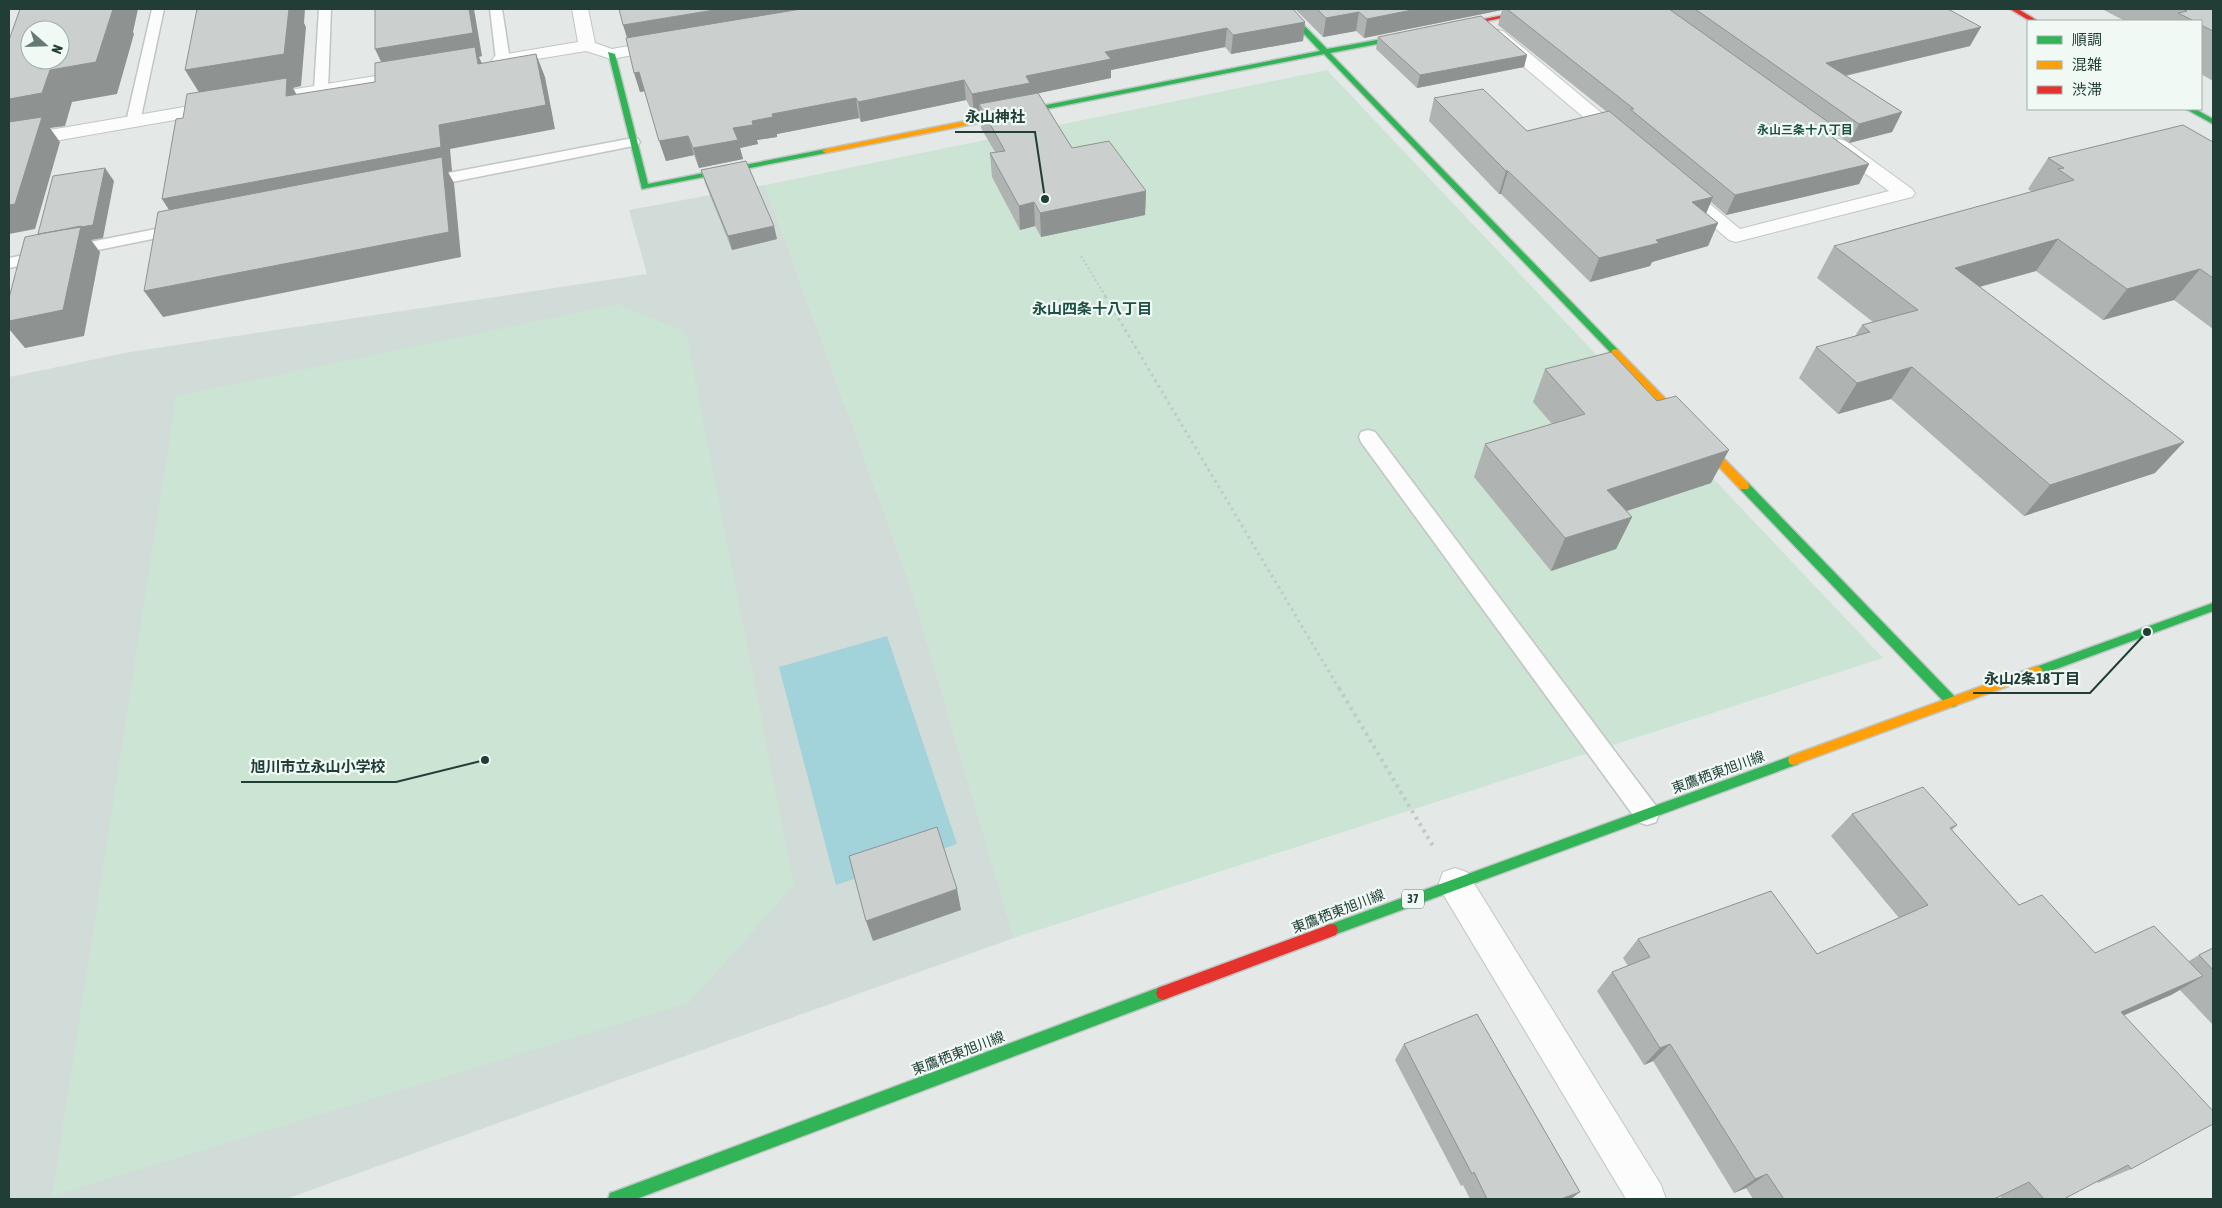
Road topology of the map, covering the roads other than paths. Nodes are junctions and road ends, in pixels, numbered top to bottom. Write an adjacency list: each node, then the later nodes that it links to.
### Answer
1 (158, 9): 19 (lane)
2 (324, 9): 17 (lane)
3 (496, 9): 14 (lane)
4 (580, 9): 11 (street)
5 (1284, 9): 12 (main road)
6 (1543, 9): 9 (main road)
7 (2013, 9): 8 (main road)
8 (2033, 20)
9 (1480, 21): 12 (main road); 24 (street)
10 (679, 42): 13 (street)
11 (588, 46): 13 (street); 14 (street)
12 (1326, 51): 22 (main road); 31 (main road)
13 (611, 54): 22 (main road)
14 (503, 60): 15 (street)
15 (484, 63)
16 (426, 73): 17 (street)
17 (321, 90): 19 (street)
18 (2192, 110): 20 (main road)
19 (132, 122): 23 (street)
20 (2213, 122)
21 (1825, 135): 25 (street)
22 (633, 142): 26 (lane)
23 (9, 143)
24 (1638, 154)
25 (1668, 179)
26 (409, 185)
27 (194, 227): 28 (lane)
28 (9, 263)
29 (1368, 436): 32 (lane)
30 (2213, 607): 31 (main road, 東鷹栖東旭川線 / 37)
31 (1952, 702): 32 (main road, 東鷹栖東旭川線 / 37)
32 (1647, 814): 33 (main road, 東鷹栖東旭川線 / 37)
33 (1455, 883): 34 (main road, 東鷹栖東旭川線 / 37); 35 (street)
34 (616, 1199)
35 (1646, 1199)

